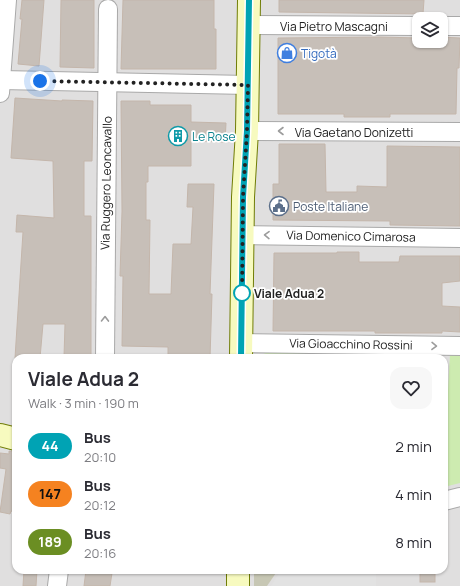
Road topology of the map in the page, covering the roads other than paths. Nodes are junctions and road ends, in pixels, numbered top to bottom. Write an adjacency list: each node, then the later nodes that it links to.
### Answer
1 (7, 0): 4 (street)
2 (249, 0): 5 (main road)
3 (108, 9): 9 (street, Via Ruggero Leoncavallo)
4 (3, 23): 11 (street)
5 (248, 25): 6 (street, Via Pietro Mascagni); 10 (main road)
6 (412, 26)
7 (448, 26): 8 (street)
8 (460, 26)
9 (107, 83): 10 (street); 11 (street); 18 (street, Via Ruggero Leoncavallo, one-way to 9)
10 (248, 85): 12 (main road)
11 (0, 87)
12 (247, 131): 13 (street, Via Gaetano Donizetti, one-way to 12); 14 (main road)
13 (460, 132)
14 (243, 235): 15 (street, Via Domenico Cimarosa, one-way to 14); 17 (main road)
15 (460, 238)
16 (460, 346): 17 (street, Via Gioacchino Rossini, one-way to 16)
17 (241, 350)
18 (105, 354)
19 (0, 435): 20 (main road)
20 (12, 438)
21 (460, 497): 22 (street)
22 (448, 500)
23 (58, 574): 25 (street)
24 (238, 574): 26 (main road)
25 (57, 586)
26 (238, 586)

